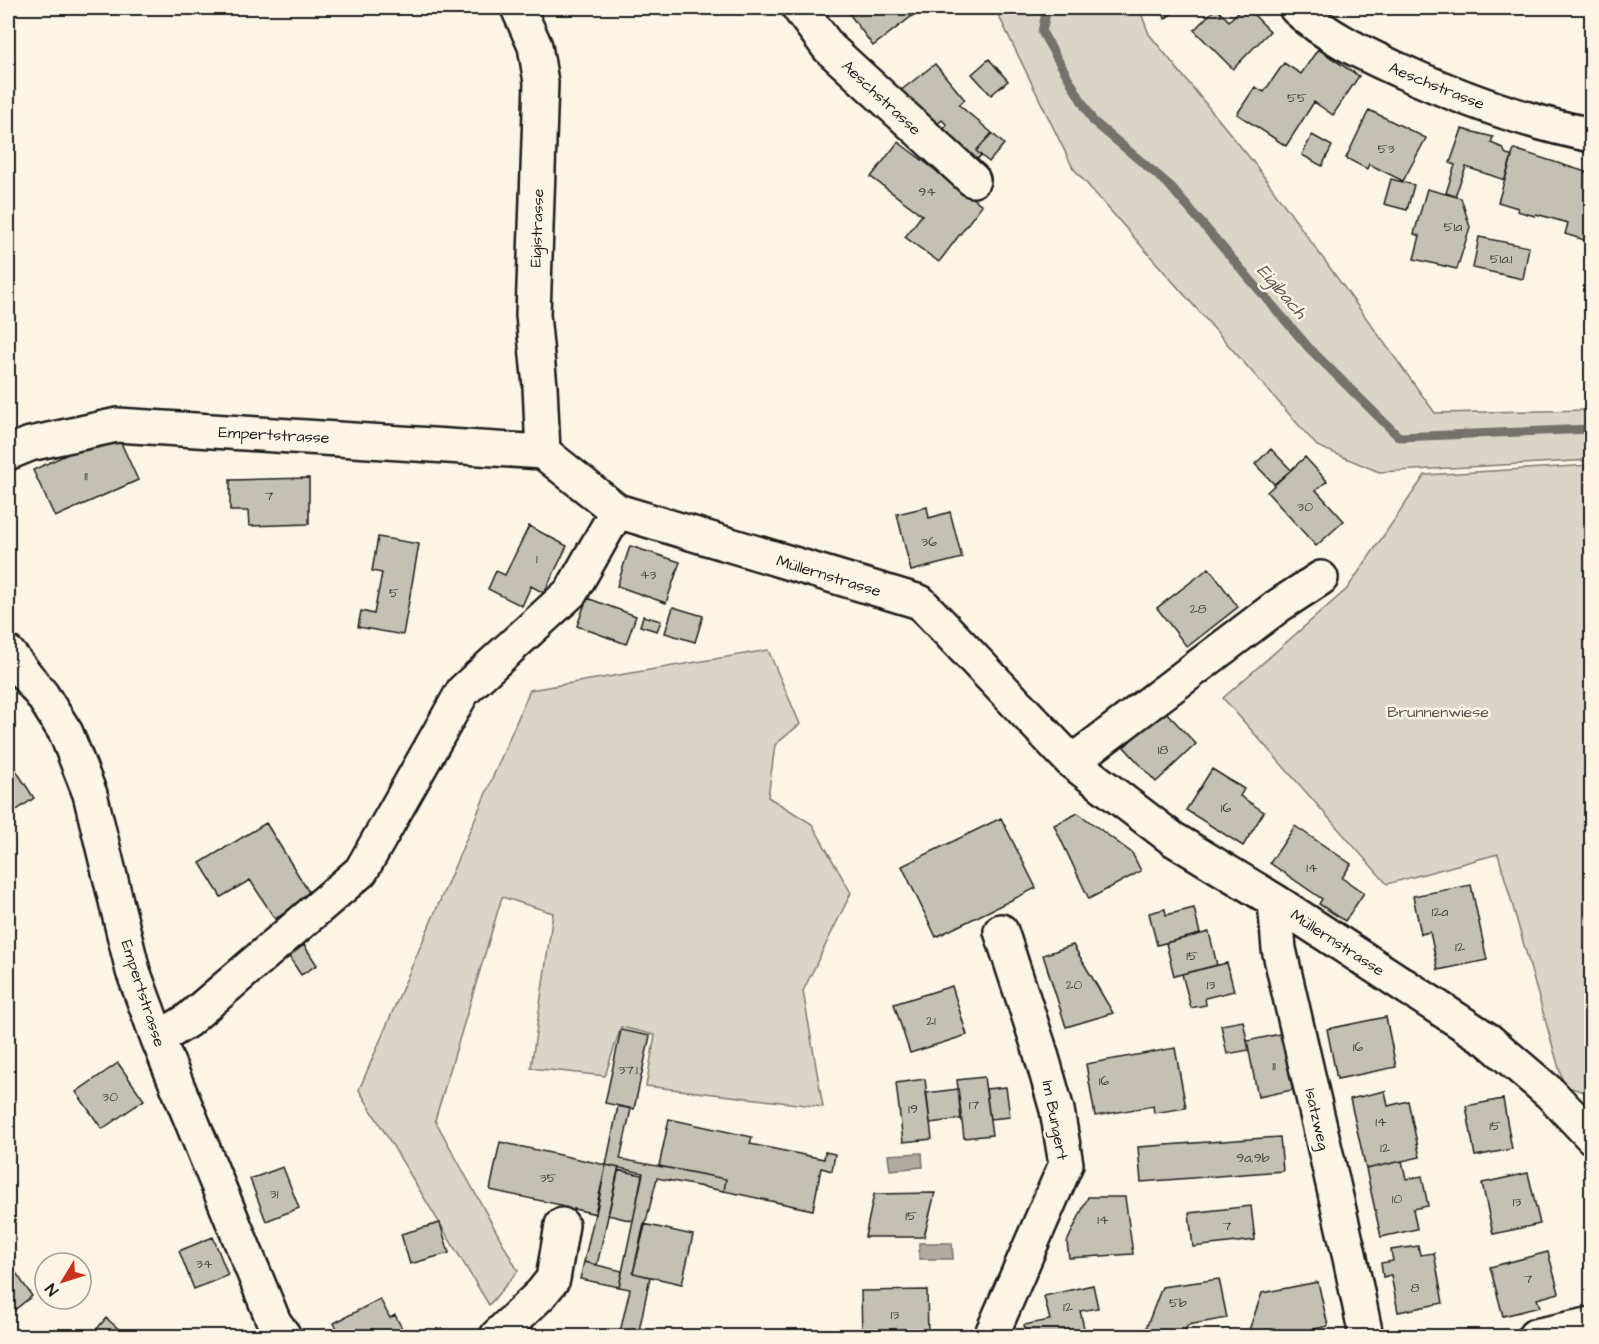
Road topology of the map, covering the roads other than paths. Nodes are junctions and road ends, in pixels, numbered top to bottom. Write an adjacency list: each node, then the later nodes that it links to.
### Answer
1 (518, 8): 6 (street, Eigistrasse)
2 (799, 8): 5 (street, Aeschstrasse)
3 (1296, 8): 4 (street, Aeschstrasse)
4 (1592, 135)
5 (973, 180)
6 (543, 452): 7 (street, Empertstrasse); 8 (street, Müllernstrasse)
7 (8, 453)
8 (617, 511): 11 (street, Müllernstrasse); 14 (street)
9 (1321, 578): 11 (street)
10 (8, 653): 14 (street, Empertstrasse)
11 (1072, 762): 12 (street, Müllernstrasse)
12 (1275, 901): 15 (street, Müllernstrasse); 21 (street, Isatzweg)
13 (1002, 931): 20 (street, Im Bungert)
14 (158, 1039): 18 (street, Empertstrasse)
15 (1592, 1137)
16 (562, 1225): 19 (street)
17 (1592, 1324): 22 (street)
18 (284, 1336)
19 (497, 1336)
20 (991, 1336)
21 (1366, 1336)
22 (1535, 1336)

